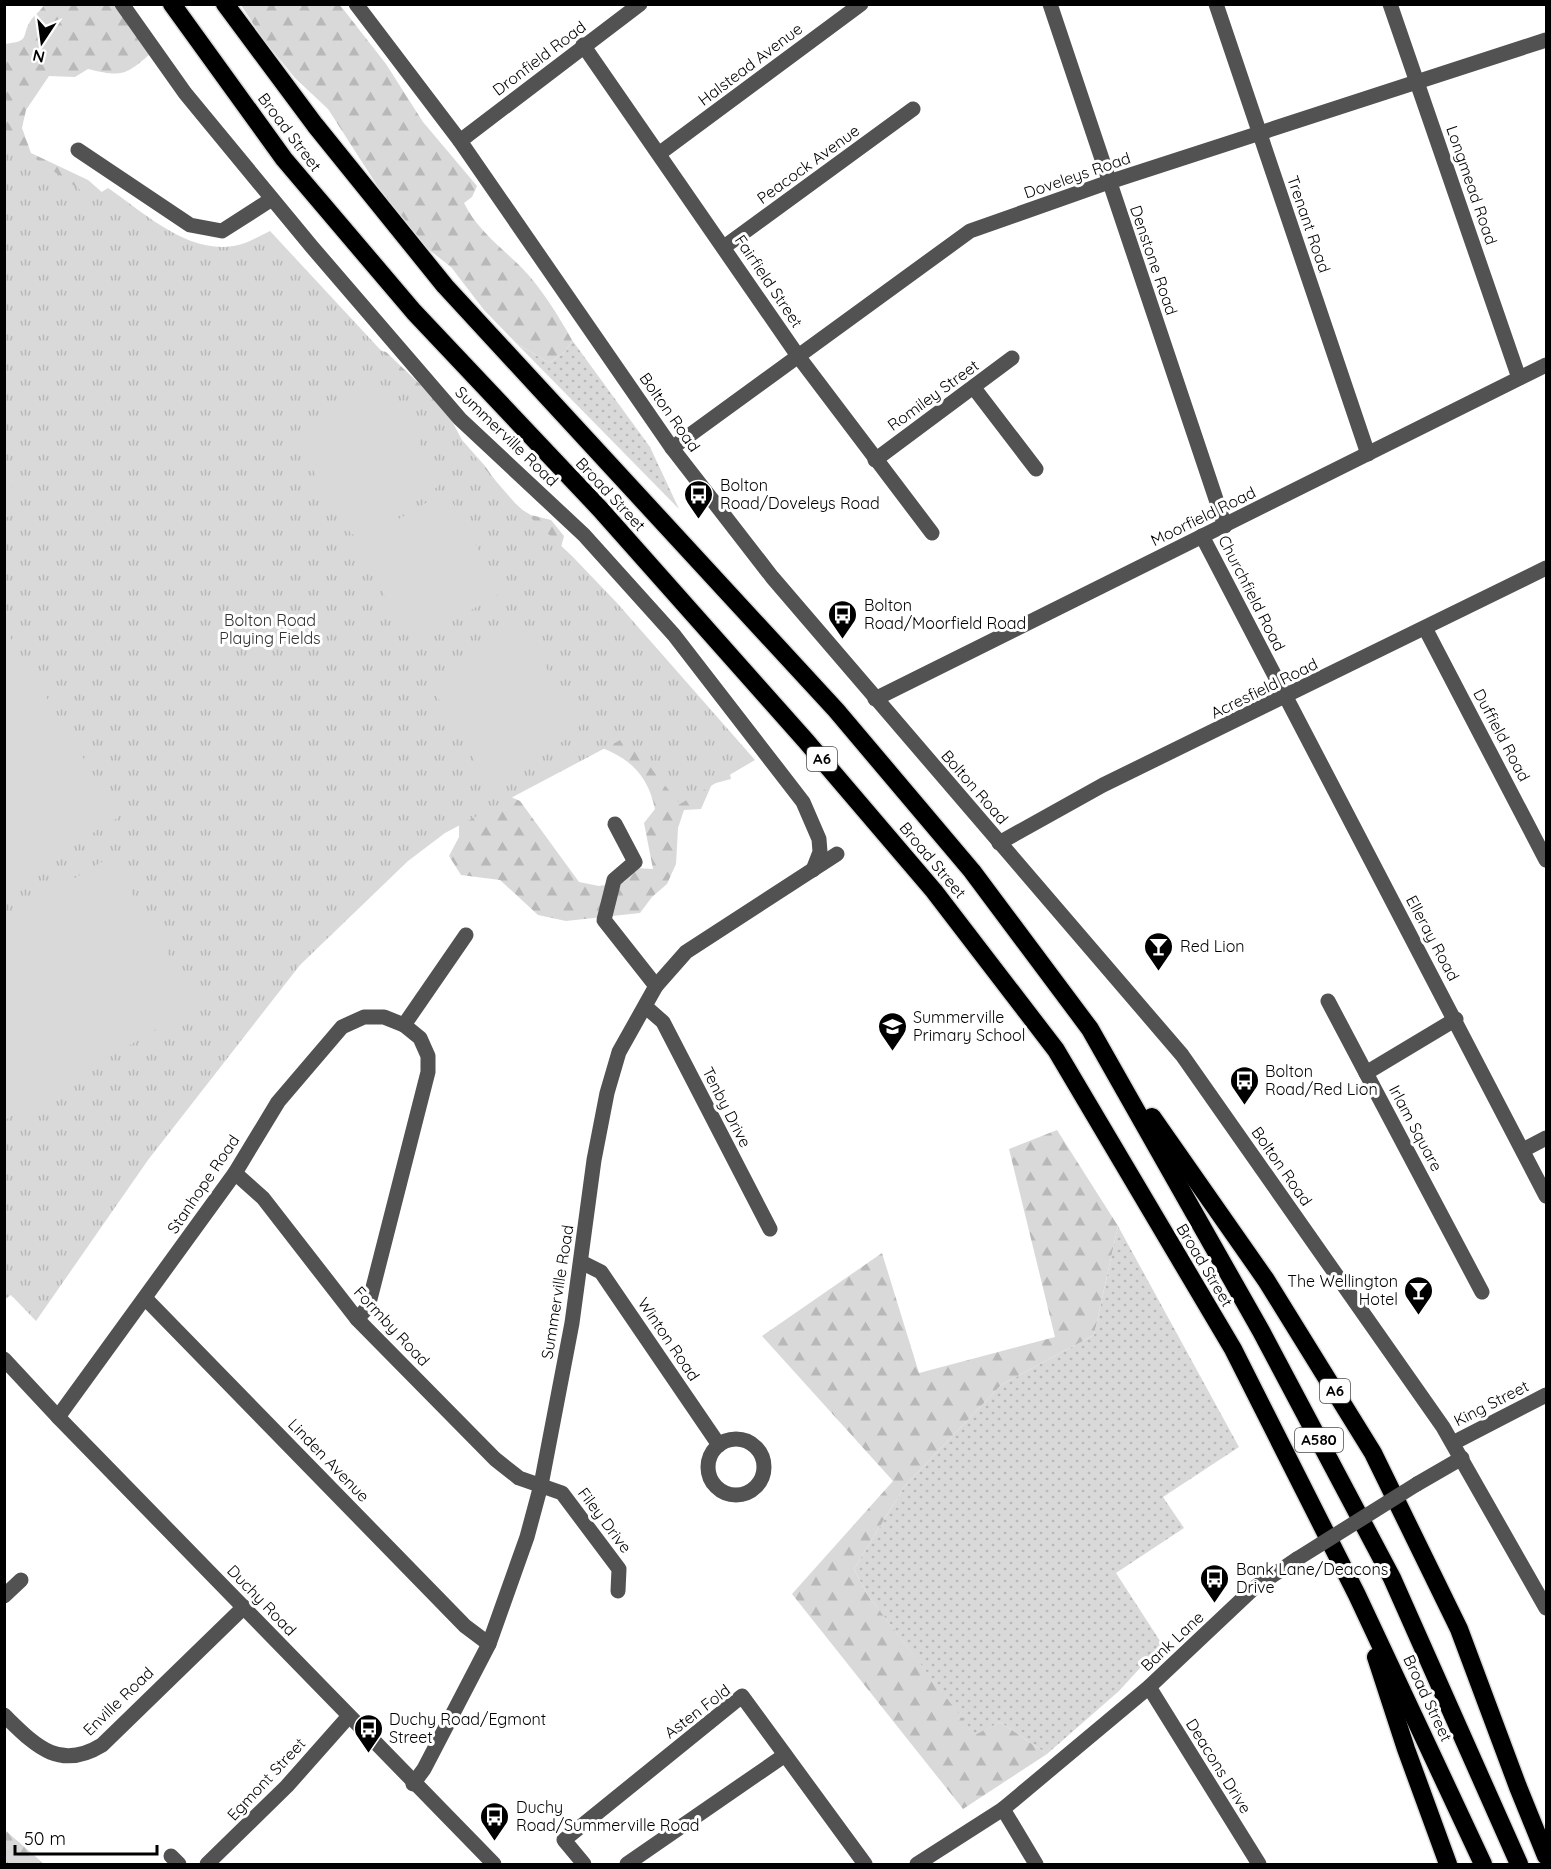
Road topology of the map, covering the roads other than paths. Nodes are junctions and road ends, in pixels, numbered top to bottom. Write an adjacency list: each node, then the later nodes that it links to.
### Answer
1 (122, 4): 19 (street, Summerville Road)
2 (172, 4): 69 (highway, Broad Street / A6)
3 (225, 4): 48 (highway, Broad Street / A6)
4 (356, 4): 15 (street, Bolton Road)
5 (640, 4): 11 (street, Dronfield Road)
6 (861, 4): 17 (street, Halstead Avenue)
7 (1050, 4): 18 (street, Denstone Road)
8 (1216, 4): 14 (street, Trenant Road)
9 (1390, 4): 12 (street, Longmead Road)
10 (1546, 40): 12 (street, Doveleys Road)
11 (583, 45): 15 (street, Dronfield Road); 17 (street, Fairfield Street)
12 (1417, 82): 14 (street, Doveleys Road); 24 (street, Longmead Road)
13 (913, 109): 20 (street, Peacock Avenue)
14 (1260, 134): 18 (street, Doveleys Road); 27 (street, Trenant Road)
15 (460, 141): 26 (street, Bolton Road)
16 (78, 150): 19 (street)
17 (660, 153): 20 (street, Fairfield Street)
18 (1109, 182): 21 (street, Doveleys Road); 30 (street, Denstone Road)
19 (272, 198): 41 (street, Summerville Road)
20 (724, 247): 21 (street, Fairfield Street)
21 (798, 356): 26 (street, Doveleys Road); 28 (street, Fairfield Street)
22 (1012, 358): 25 (street, Romiley Street)
23 (1546, 365): 24 (street, Moorfield Road)
24 (1519, 378): 27 (street, Moorfield Road)
25 (974, 388): 28 (street, Romiley Street); 29 (street)
26 (672, 448): 36 (street, Bolton Road)
27 (1368, 454): 30 (street, Moorfield Road)
28 (875, 460): 31 (street, Fairfield Street)
29 (1036, 469)
30 (1225, 526): 32 (street, Moorfield Road)
31 (932, 532)
32 (1202, 536): 35 (street, Churchfield Road); 36 (street, Moorfield Road)
33 (1546, 568): 34 (street, Acresfield Road)
34 (1425, 628): 35 (street, Acresfield Road); 40 (street, Duffield Road)
35 (1285, 698): 38 (street, Acresfield Road); 46 (street, Elleray Road)
36 (875, 699): 38 (street, Bolton Road)
37 (615, 824): 43 (street)
38 (999, 843): 62 (street, Bolton Road)
39 (837, 854): 41 (street, Summerville Road)
40 (1546, 860)
41 (813, 870): 43 (street, Summerville Road)
42 (466, 935): 47 (street)
43 (656, 986): 45 (street, Summerville Road)
44 (1328, 1001): 49 (street, Irlam Square)
45 (646, 1007): 54 (street, Tenby Drive); 55 (street, Summerville Road)
46 (1456, 1019): 49 (street); 51 (street, Elleray Road)
47 (404, 1025): 52 (street, Stanhope Road); 58 (street)
48 (1090, 1029): 80 (highway, A6); 91 (highway, Broad Street / A580)
49 (1366, 1073): 56 (street, Irlam Square)
50 (1546, 1138): 51 (street)
51 (1523, 1150): 53 (street, Elleray Road)
52 (235, 1173): 57 (street, Stanhope Road); 58 (street, Formby Road)
53 (1546, 1196)
54 (770, 1229)
55 (581, 1262): 63 (street, Winton Road); 65 (street, Summerville Road)
56 (1482, 1292)
57 (145, 1298): 61 (street, Stanhope Road); 73 (street, Linden Avenue)
58 (357, 1319): 65 (street, Formby Road)
59 (4, 1359): 61 (street, Duchy Road)
60 (1546, 1395): 62 (street, King Street)
61 (57, 1417): 71 (street, Duchy Road)
62 (1453, 1443): 64 (street, Bolton Road)
63 (719, 1445)
64 (1462, 1458): 67 (street, Bolton Road); 74 (street, Bank Lane, bridge)
65 (541, 1485): 68 (street, Filey Drive); 73 (street, Summerville Road)
66 (21, 1580): 70 (street)
67 (1540, 1581): 72 (street, Bolton Road)
68 (618, 1592)
69 (1357, 1595): 89 (highway, A6); 90 (highway, Broad Street)
70 (4, 1596)
71 (244, 1607): 75 (street, Enville Road); 76 (street, Duchy Road)
72 (1546, 1608)
73 (489, 1644): 78 (street, Summerville Road)
74 (1149, 1687): 79 (street, Bank Lane); 88 (street, Deacons Drive)
75 (4, 1715)
76 (349, 1716): 78 (street, Duchy Road); 81 (street, Egmont Street)
77 (785, 1755): 83 (street, Asten Fold); 84 (street); 85 (street, Asten Fold)
78 (413, 1784): 82 (street, Duchy Road)
79 (1003, 1809): 86 (street, Bank Lane); 87 (street)
80 (1546, 1856)
81 (207, 1864)
82 (494, 1864)
83 (584, 1864)
84 (627, 1864)
85 (865, 1864)
86 (917, 1864)
87 (1036, 1864)
88 (1258, 1864)
89 (1448, 1864)
90 (1483, 1864)
91 (1519, 1864)

